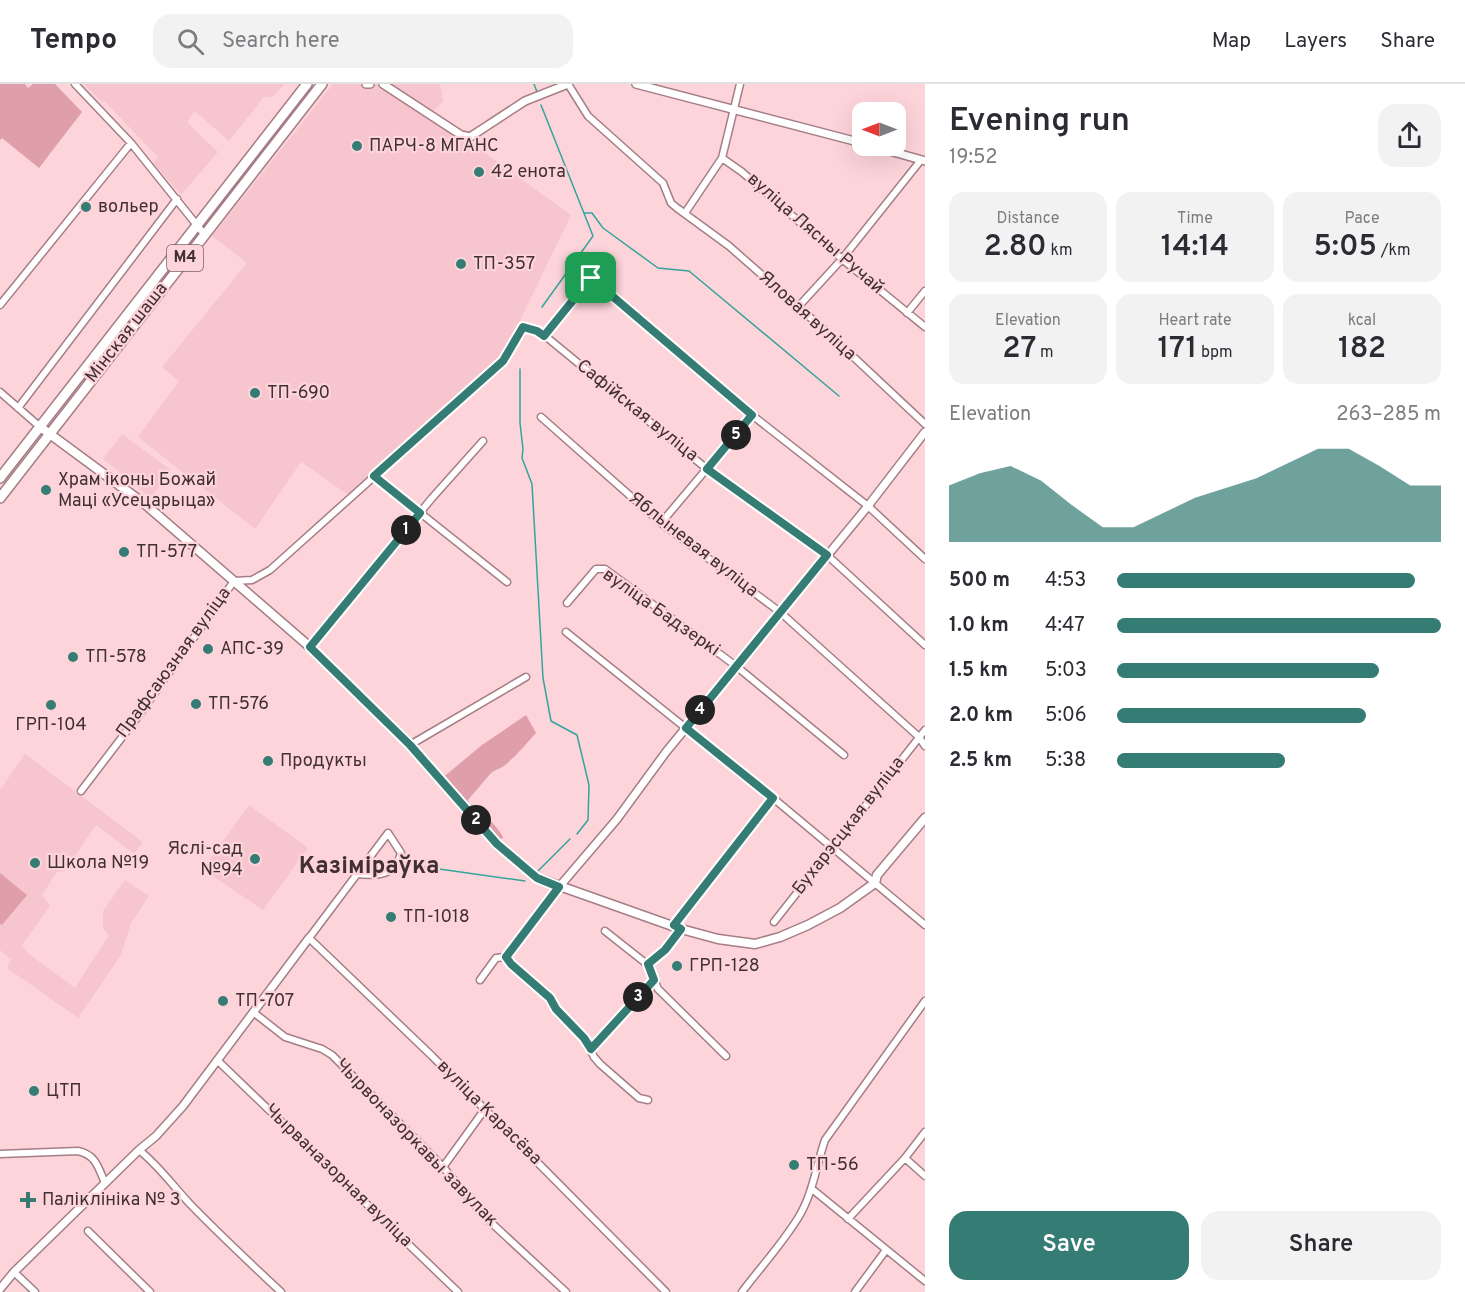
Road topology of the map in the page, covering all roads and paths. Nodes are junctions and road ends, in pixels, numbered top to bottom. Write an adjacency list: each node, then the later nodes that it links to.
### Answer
1 (75, 84): 10 (street)
2 (307, 84): 16 (main road, Мінская шаша / М4)
3 (322, 84): 17 (main road, Мінская шаша / М4)
4 (383, 84): 5 (street)
5 (568, 84): 15 (street, Яловая вуліца)
6 (636, 84): 8 (street)
7 (740, 84): 8 (street)
8 (734, 108): 9 (street); 12 (street)
9 (852, 140)
10 (131, 143): 14 (street); 20 (street)
11 (906, 156): 13 (street)
12 (722, 158): 15 (street); 18 (street, вуліца Лясны Ручай)
13 (923, 161): 18 (street)
14 (177, 199): 16 (street); 26 (street)
15 (685, 213): 21 (street, Яловая вуліца)
16 (197, 224): 17 (street); 30 (main road, Мінская шаша / М4)
17 (204, 234): 32 (main road, Мінская шаша / М4)
18 (842, 259): 21 (street); 22 (street, вуліца Лясны Ручай)
19 (925, 291): 22 (street)
20 (0, 305)
21 (798, 307): 29 (street, Яловая вуліца)
22 (907, 313): 23 (street, вуліца Лясны Ручай)
23 (925, 327)
24 (544, 336): 27 (street); 34 (street, Сафійская вуліца); 35 (street, Прафсаюзная вуліца)
25 (0, 392): 26 (street)
26 (18, 408): 30 (street)
27 (752, 415): 34 (street); 38 (street)
28 (541, 417): 40 (street, Яблыневая вуліца)
29 (925, 424)
30 (39, 426): 32 (main road); 36 (main road, Мінская шаша / М4)
31 (925, 432): 38 (street)
32 (49, 435): 37 (main road, Мінская шаша / М4); 43 (main road)
33 (483, 441): 39 (street)
34 (707, 469): 40 (street); 41 (street, Сафійская вуліца)
35 (374, 476): 39 (street); 43 (street, Прафсаюзная вуліца)
36 (0, 478)
37 (0, 498)
38 (868, 506): 41 (street); 42 (street)
39 (420, 513): 44 (street); 49 (street)
40 (661, 523): 46 (street, Яблыневая вуліца)
41 (827, 555): 46 (street); 48 (street, Сафійская вуліца)
42 (925, 559)
43 (234, 581): 49 (main road); 58 (street, Прафсаюзная вуліца)
44 (507, 582)
45 (567, 603): 50 (street, вуліца Бадзеркі)
46 (780, 612): 50 (street); 54 (street, Яблыневая вуліца)
47 (566, 632): 52 (street)
48 (925, 645)
49 (310, 647): 55 (main road)
50 (736, 666): 52 (street); 57 (street, вуліца Бадзеркі)
51 (526, 677): 55 (street)
52 (686, 728): 59 (street); 64 (street)
53 (925, 729): 54 (street, Бухарэсцкая вуліца)
54 (919, 737): 56 (street, Яблыневая вуліца); 61 (street, Бухарэсцкая вуліца)
55 (410, 745): 64 (main road)
56 (925, 746)
57 (844, 755)
58 (81, 791)
59 (773, 798): 61 (street); 67 (street)
60 (925, 818): 63 (main road)
61 (832, 848): 63 (street); 65 (street, Бухарэсцкая вуліца)
62 (357, 874): 62 (street); 69 (street)
63 (874, 883): 66 (street); 67 (main road)
64 (559, 887): 67 (main road); 70 (street)
65 (774, 922)
66 (925, 925)
67 (678, 927): 71 (street)
68 (605, 930): 71 (street)
69 (309, 938): 75 (street); 80 (street, вуліца Карасёва)
70 (506, 957): 72 (street); 76 (street)
71 (648, 964): 73 (street)
72 (480, 980)
73 (654, 980): 76 (street); 77 (street)
74 (925, 1001): 88 (street)
75 (253, 1012): 78 (street); 85 (street, Чырвоназоркавы завулак)
76 (591, 1049): 79 (street)
77 (726, 1056)
78 (217, 1060): 82 (street); 98 (street, Чырваназорная вуліца)
79 (648, 1100)
80 (485, 1109): 85 (street); 100 (street, вуліца Карасёва)
81 (925, 1132): 84 (street)
82 (139, 1150): 87 (street); 97 (street)
83 (0, 1154): 87 (street)
84 (905, 1158): 86 (street); 89 (street)
85 (443, 1167): 99 (street, Чырвоназоркавы завулак)
86 (925, 1176)
87 (105, 1183): 92 (street)
88 (812, 1189): 89 (street); 101 (street)
89 (848, 1219): 91 (street)
90 (88, 1231): 96 (street)
91 (886, 1250): 93 (street); 102 (street)
92 (14, 1272): 94 (street); 95 (street)
93 (925, 1281)
94 (0, 1289)
95 (35, 1292)
96 (150, 1292)
97 (281, 1292)
98 (458, 1292)
99 (566, 1292)
100 (666, 1292)
101 (742, 1292)
102 (855, 1292)

